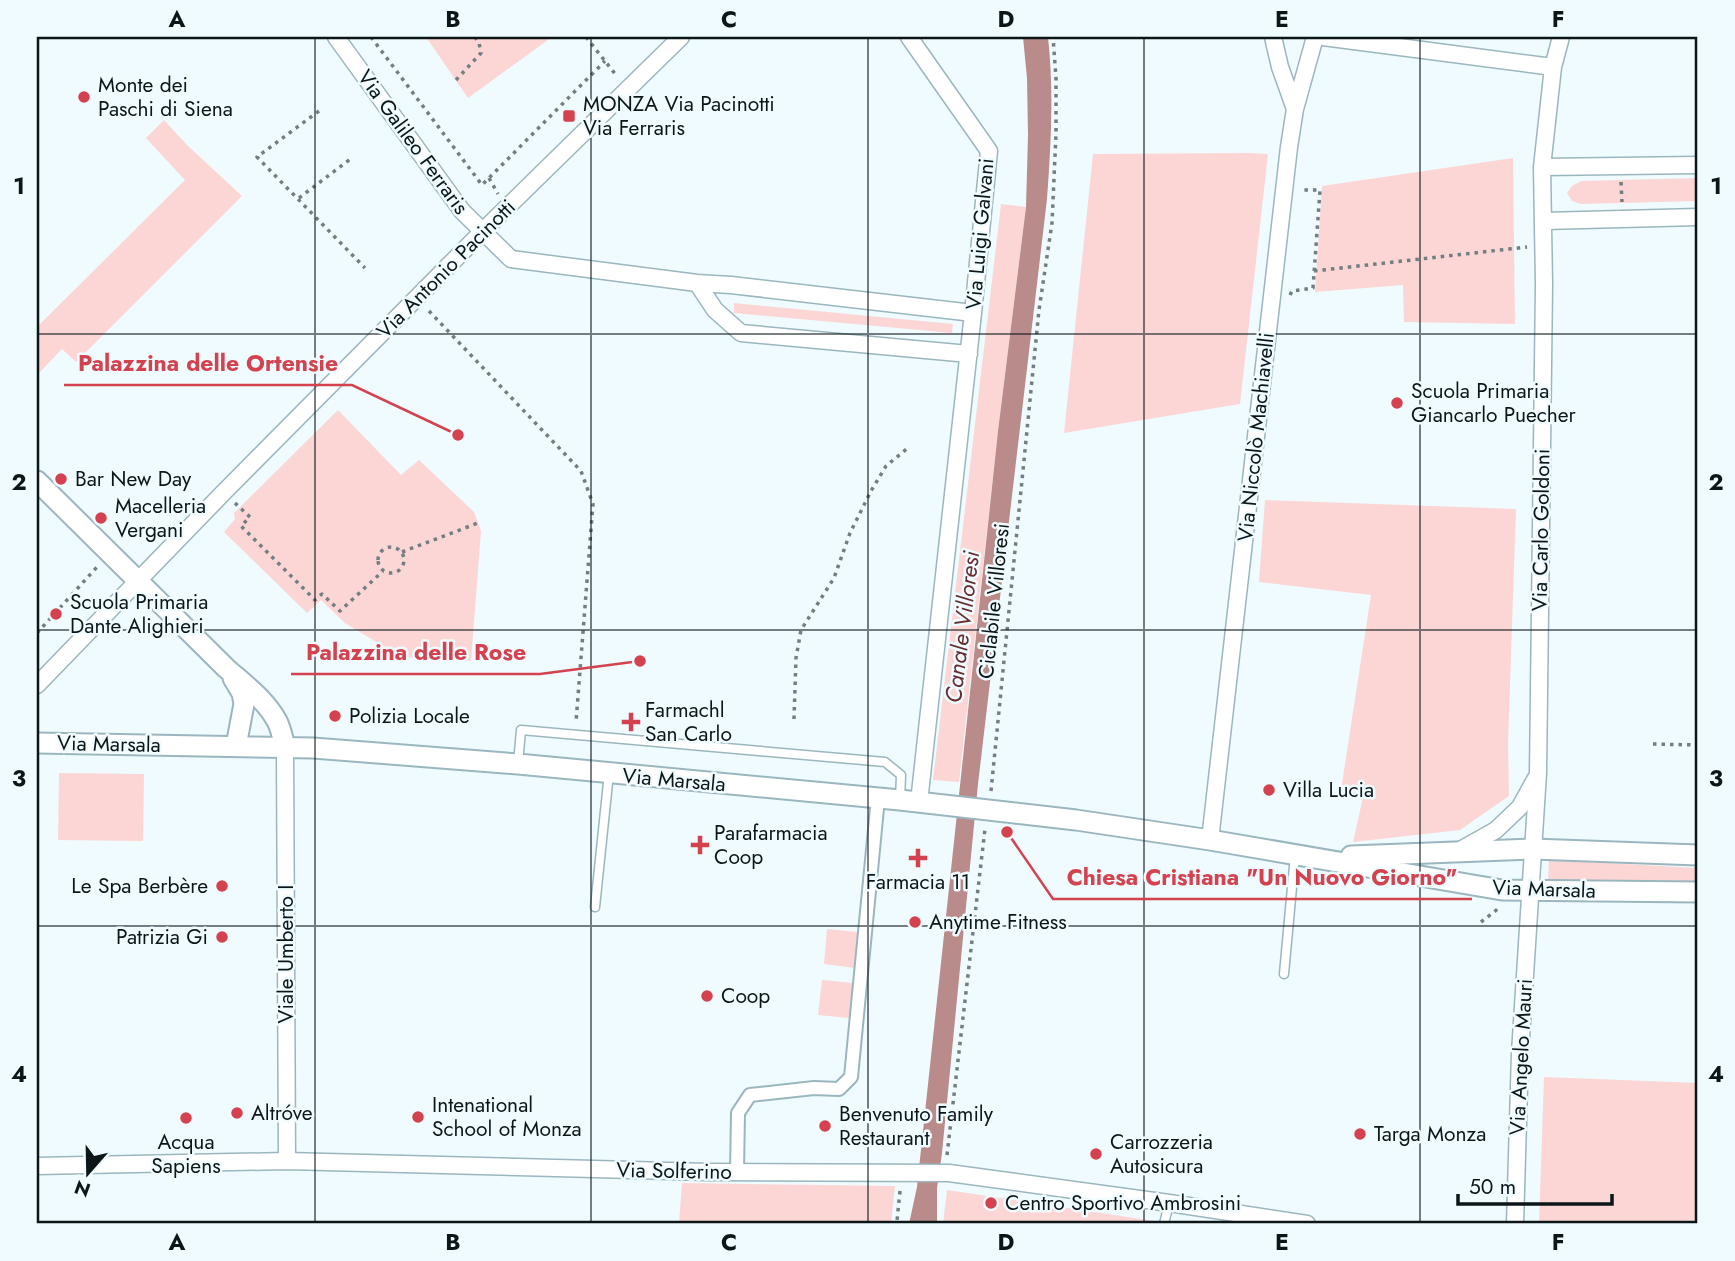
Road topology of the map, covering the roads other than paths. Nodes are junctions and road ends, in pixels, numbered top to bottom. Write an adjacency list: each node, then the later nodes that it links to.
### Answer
1 (336, 37): 14 (street, Via Galileo Ferraris)
2 (681, 37): 14 (street, Via Antonio Pacinotti)
3 (908, 37): 16 (street, Via Luigi Galvani)
4 (1273, 37): 9 (street)
5 (1315, 37): 9 (street, Via Niccolò Machiavelli)
6 (1323, 37): 8 (street)
7 (1561, 37): 8 (street, Via Carlo Goldoni)
8 (1553, 67): 11 (street, Via Carlo Goldoni)
9 (1295, 109): 30 (street, Via Niccolò Machiavelli)
10 (1698, 165): 11 (street)
11 (1542, 167): 13 (street, Via Carlo Goldoni)
12 (1698, 217): 13 (street)
13 (1544, 221): 26 (street, Via Carlo Goldoni)
14 (482, 232): 15 (street, Via Galileo Ferraris); 19 (street, Via Antonio Pacinotti)
15 (696, 283): 16 (street, Via Galileo Ferraris); 17 (street)
16 (972, 321): 17 (street, Via Luigi Galvani)
17 (969, 355): 29 (street, Via Luigi Galvani)
18 (37, 481): 19 (street)
19 (138, 580): 20 (street); 21 (street, Via Antonio Pacinotti)
20 (226, 668): 23 (street); 24 (street)
21 (37, 685)
22 (37, 743): 23 (street, Via Marsala)
23 (236, 746): 24 (street, Via Marsala)
24 (285, 747): 25 (street, Via Marsala); 39 (street, Viale Umberto I)
25 (518, 764): 27 (street, Via Marsala); 29 (lane)
26 (1538, 773): 31 (street, Via Carlo Goldoni); 32 (street, Via Carlo Goldoni)
27 (609, 774): 28 (street, Via Marsala); 37 (lane)
28 (878, 798): 29 (street, Via Marsala); 41 (street)
29 (910, 801): 30 (street, Via Marsala)
30 (1210, 840): 33 (street, Via Marsala)
31 (1532, 849): 32 (street, Via Marsala); 34 (street, Via Marsala); 35 (street, Via Carlo Goldoni)
32 (1456, 853): 33 (street, Via Marsala)
33 (1301, 856): 35 (street, Via Marsala); 38 (lane)
34 (1698, 856)
35 (1531, 890): 36 (street, Via Marsala); 45 (street, Via Angelo Mauri)
36 (1698, 892)
37 (595, 907)
38 (1284, 974)
39 (286, 1161): 40 (street, Via Solferino); 41 (street, Via Solferino)
40 (37, 1166)
41 (737, 1172): 42 (street, Via Solferino)
42 (1169, 1203): 43 (lane); 44 (street, Via Solferino)
43 (1164, 1224)
44 (1307, 1224)
45 (1515, 1224)

